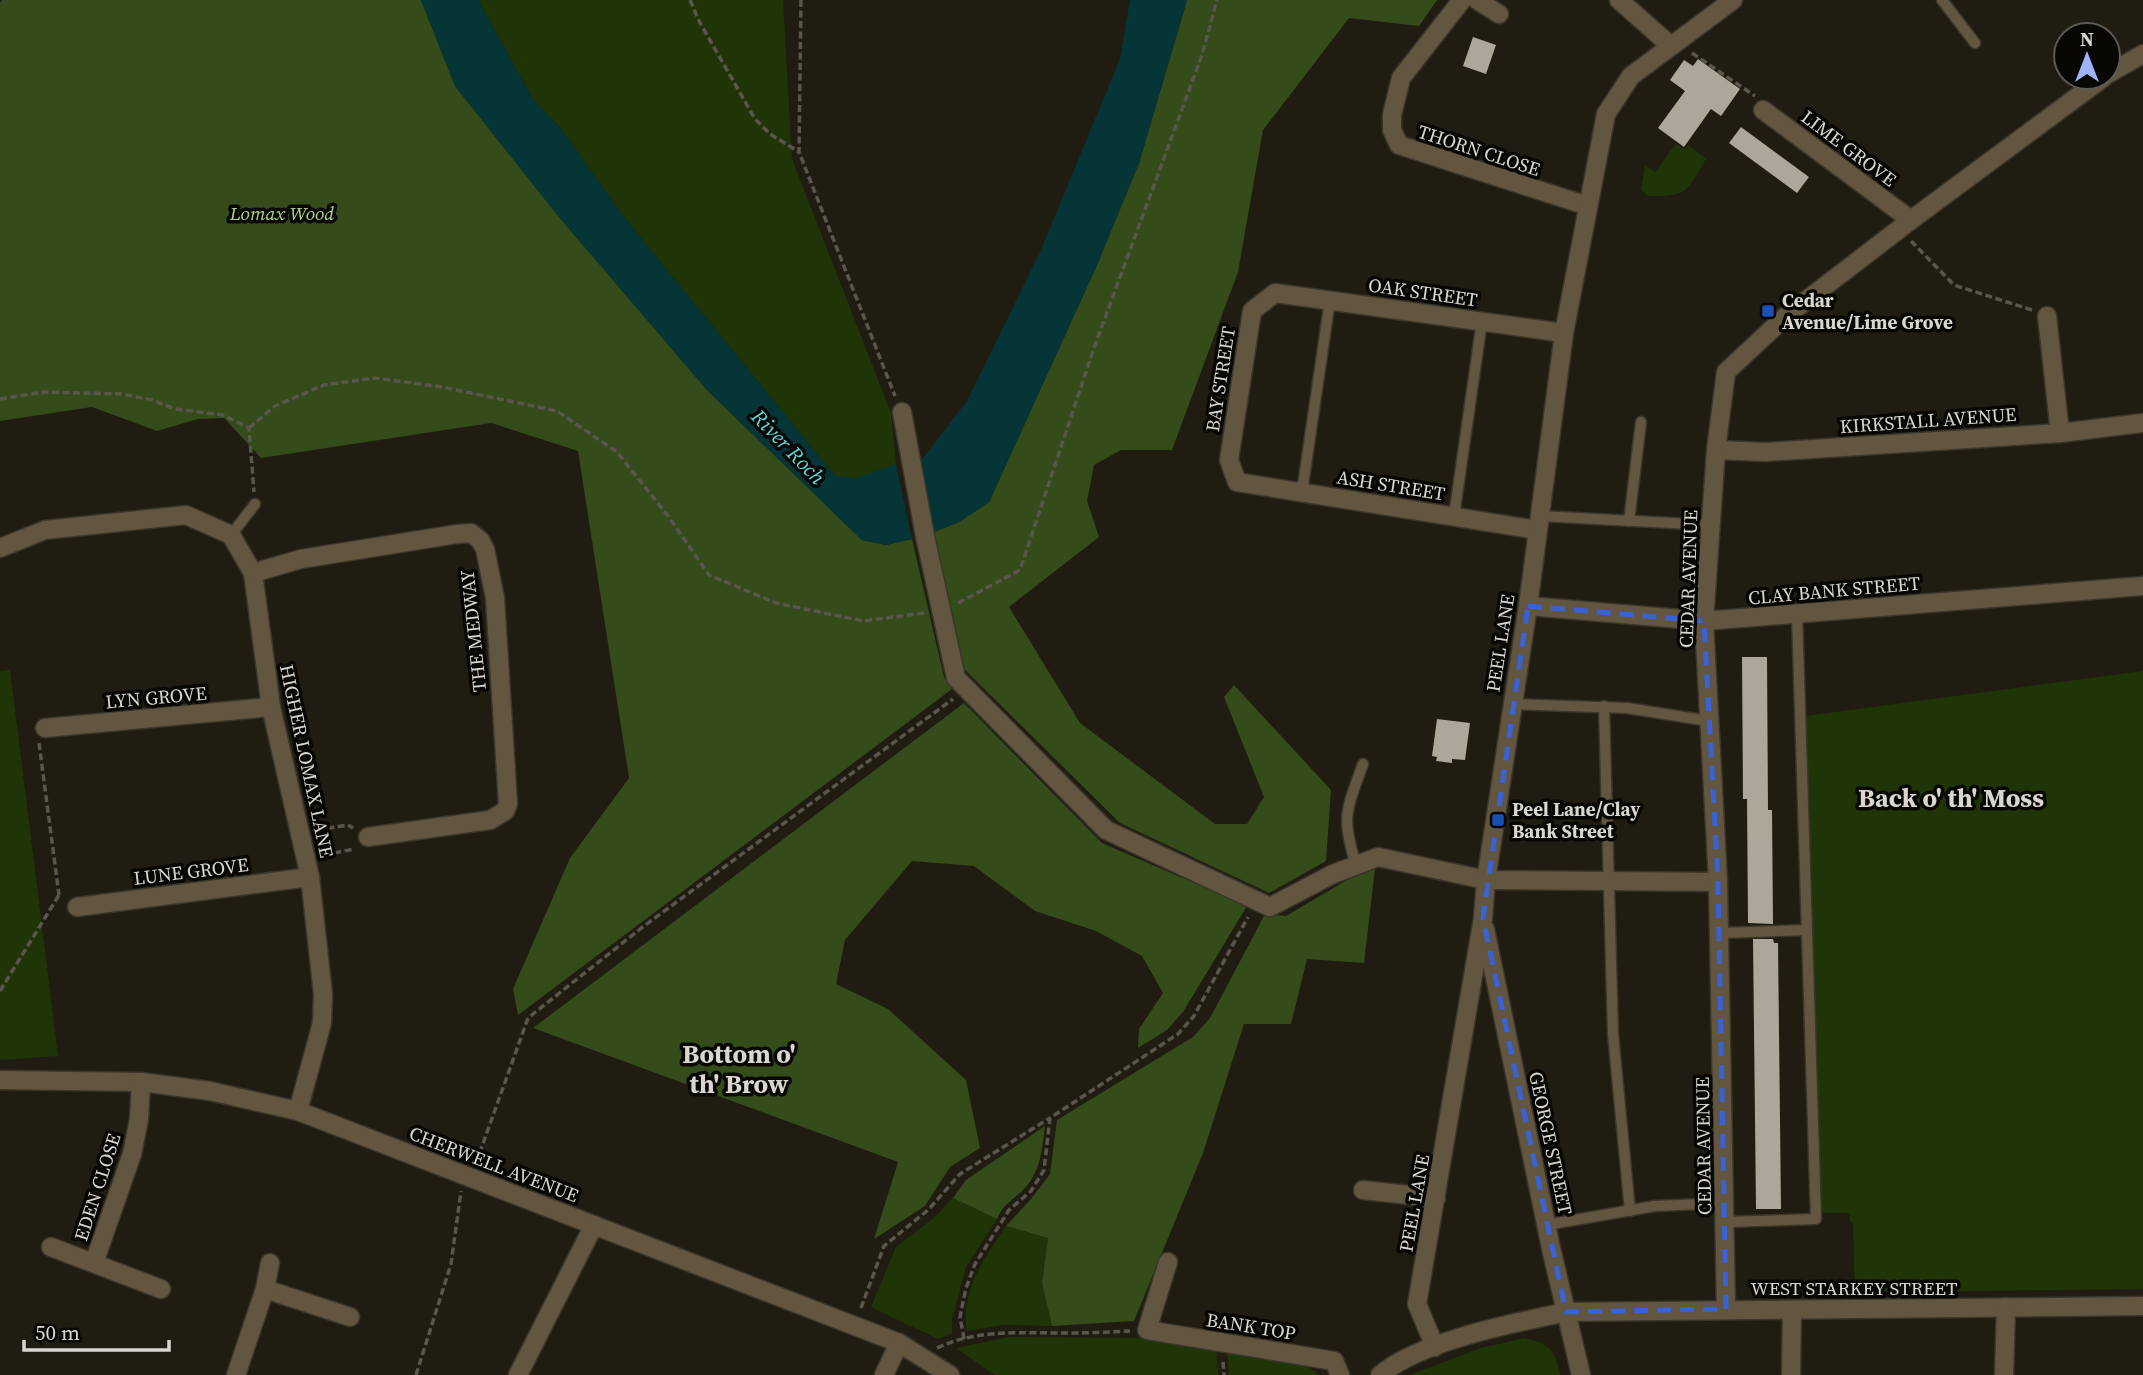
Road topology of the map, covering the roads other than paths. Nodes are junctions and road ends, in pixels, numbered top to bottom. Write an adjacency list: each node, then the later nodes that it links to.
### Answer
1 (1462, 0): 13 (street, THORN CLOSE)
2 (1478, 0): 6 (street)
3 (1619, 0): 8 (street)
4 (1733, 0): 8 (street, PEEL LANE)
5 (1941, 0): 7 (lane)
6 (1499, 14)
7 (1975, 43)
8 (1673, 44): 13 (street, PEEL LANE)
9 (2143, 54): 10 (street, CEDAR AVENUE)
10 (2122, 66)
11 (2085, 91): 14 (street, CEDAR AVENUE)
12 (1763, 110): 14 (street, LIME GROVE)
13 (1588, 206): 19 (street, PEEL LANE)
14 (1905, 225): 24 (street, CEDAR AVENUE)
15 (1275, 293): 16 (street, OAK STREET); 25 (street, BAY STREET)
16 (1330, 300): 18 (street, OAK STREET); 26 (lane)
17 (2046, 316): 23 (street)
18 (1482, 321): 19 (street, OAK STREET); 28 (lane)
19 (1564, 333): 30 (street, PEEL LANE)
20 (902, 412): 46 (street)
21 (1641, 422): 29 (lane)
22 (2143, 423): 23 (street, KIRKSTALL AVENUE)
23 (2060, 433): 24 (street, KIRKSTALL AVENUE)
24 (1716, 450): 31 (street, CEDAR AVENUE)
25 (1237, 482): 26 (street, ASH STREET)
26 (1302, 492): 28 (street, ASH STREET)
27 (255, 504): 32 (lane)
28 (1454, 516): 30 (street, ASH STREET)
29 (1629, 521): 30 (lane); 31 (lane)
30 (1539, 523): 36 (street, PEEL LANE)
31 (1710, 525): 38 (street, CEDAR AVENUE)
32 (231, 535): 33 (street); 34 (street, HIGHER LOMAX LANE)
33 (0, 548)
34 (253, 573): 41 (street, HIGHER LOMAX LANE); 45 (street, THE MEDWAY)
35 (2143, 586): 37 (street, CLAY BANK STREET)
36 (1528, 606): 38 (street, CLAY BANK STREET); 39 (street, PEEL LANE)
37 (1797, 614): 38 (street, CLAY BANK STREET); 53 (lane)
38 (1704, 621): 42 (street, CEDAR AVENUE)
39 (1513, 704): 40 (lane); 48 (street, PEEL LANE)
40 (1604, 706): 42 (lane); 49 (lane)
41 (271, 707): 43 (street, LYN GROVE); 47 (street, HIGHER LOMAX LANE)
42 (1709, 720): 50 (street, CEDAR AVENUE)
43 (45, 728)
44 (1363, 764): 46 (lane)
45 (368, 836)
46 (1356, 865): 48 (street)
47 (310, 877): 51 (street, LUNE GROVE); 57 (street, HIGHER LOMAX LANE)
48 (1486, 880): 49 (street); 52 (street, PEEL LANE)
49 (1609, 881): 50 (street); 61 (lane)
50 (1718, 882): 54 (street, CEDAR AVENUE)
51 (76, 907)
52 (1483, 918): 59 (street, PEEL LANE); 64 (street, GEORGE STREET)
53 (1807, 930): 54 (lane); 62 (lane)
54 (1719, 933): 60 (street, CEDAR AVENUE)
55 (0, 1080): 56 (street, CHERWELL AVENUE)
56 (141, 1082): 57 (street, CHERWELL AVENUE); 67 (street, EDEN CLOSE)
57 (298, 1111): 63 (street, CHERWELL AVENUE)
58 (1363, 1190): 59 (street)
59 (1436, 1198): 78 (street, PEEL LANE)
60 (1725, 1203): 61 (lane); 62 (street, CEDAR AVENUE)
61 (1630, 1211): 64 (lane)
62 (1725, 1222): 73 (street, CEDAR AVENUE)
63 (594, 1225): 77 (street, CHERWELL AVENUE); 80 (street)
64 (1546, 1225): 75 (street, GEORGE STREET)
65 (51, 1247): 67 (street, EDEN CLOSE)
66 (1168, 1262): 83 (street, BANK TOP)
67 (94, 1263): 69 (street, EDEN CLOSE)
68 (270, 1263): 70 (street)
69 (161, 1289)
70 (265, 1289): 76 (street); 79 (street)
71 (2143, 1306): 72 (street, WEST STARKEY STREET)
72 (2006, 1307): 74 (street, WEST STARKEY STREET); 87 (street)
73 (1726, 1309): 74 (street, WEST STARKEY STREET); 75 (street, WEST STARKEY STREET)
74 (1792, 1310): 86 (street)
75 (1566, 1312): 78 (street, WEST STARKEY STREET); 85 (street, GEORGE STREET)
76 (350, 1317)
77 (899, 1343): 81 (street); 82 (street, CHERWELL AVENUE)
78 (1436, 1346): 84 (street, WEST STARKEY STREET)
79 (236, 1375)
80 (518, 1375)
81 (884, 1375)
82 (950, 1375)
83 (1340, 1375)
84 (1380, 1375)
85 (1581, 1375)
86 (1791, 1375)
87 (2004, 1375)

